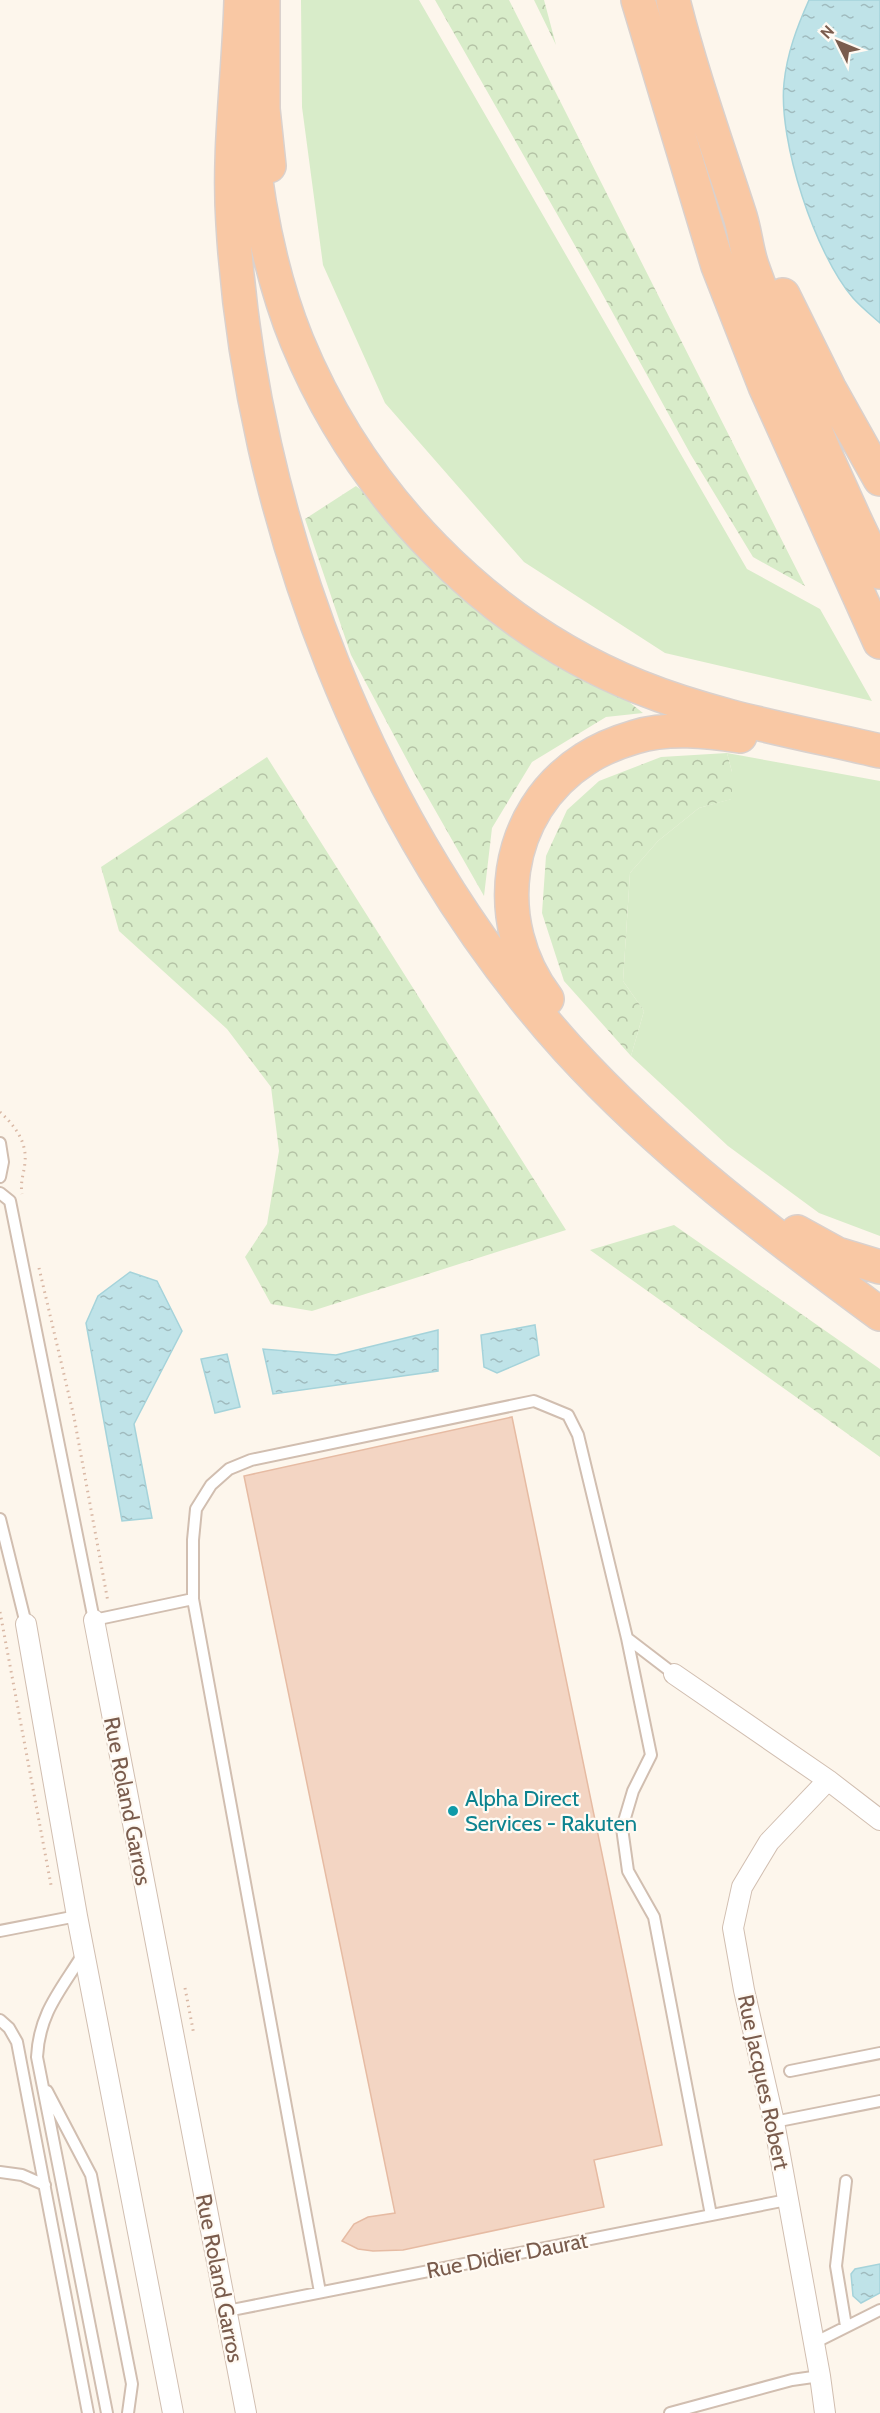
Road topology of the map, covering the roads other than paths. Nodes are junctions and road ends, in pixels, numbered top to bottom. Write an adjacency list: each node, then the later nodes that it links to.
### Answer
1 (638, 0): 7 (highway)
2 (673, 0): 4 (highway)
3 (248, 6): 8 (highway); 9 (highway); 14 (highway)
4 (740, 217): 5 (highway); 6 (highway)
5 (880, 479)
6 (880, 572)
7 (880, 642)
8 (868, 729)
9 (880, 752): 13 (highway)
10 (0, 1143): 11 (lane)
11 (0, 1177)
12 (0, 1193): 18 (lane, Rue Roland Garros)
13 (880, 1267)
14 (880, 1314)
15 (0, 1520): 16 (lane)
16 (1, 1532): 19 (lane)
17 (193, 1599): 18 (lane); 20 (lane); 38 (lane)
18 (94, 1620): 40 (street, Rue Roland Garros)
19 (26, 1624): 24 (street)
20 (627, 1638): 21 (lane); 37 (lane)
21 (674, 1674): 22 (street)
22 (828, 1780): 23 (street); 32 (street, Rue Jacques Robert)
23 (880, 1820)
24 (77, 1916): 25 (lane); 26 (street)
25 (0, 1931)
26 (85, 1951): 30 (lane); 47 (street)
27 (0, 2020): 35 (lane)
28 (880, 2054): 29 (lane)
29 (790, 2071)
30 (41, 2080): 45 (lane); 46 (lane)
31 (880, 2101): 32 (lane)
32 (774, 2122): 36 (street, Rue Jacques Robert)
33 (0, 2172): 35 (lane)
34 (846, 2181): 41 (lane)
35 (45, 2185): 44 (lane)
36 (787, 2200): 37 (lane, Rue Didier Daurat); 42 (street, Rue Jacques Robert)
37 (711, 2215): 38 (lane, Rue Didier Daurat)
38 (320, 2292): 40 (lane, Rue Didier Daurat)
39 (880, 2310): 41 (lane)
40 (227, 2312): 48 (street, Rue Roland Garros)
41 (846, 2326): 42 (lane)
42 (814, 2343): 43 (street, Rue Jacques Robert)
43 (820, 2376): 49 (lane); 50 (street, Rue Jacques Robert)
44 (88, 2413)
45 (107, 2413)
46 (128, 2413)
47 (173, 2413)
48 (246, 2413)
49 (670, 2413)
50 (825, 2413)

